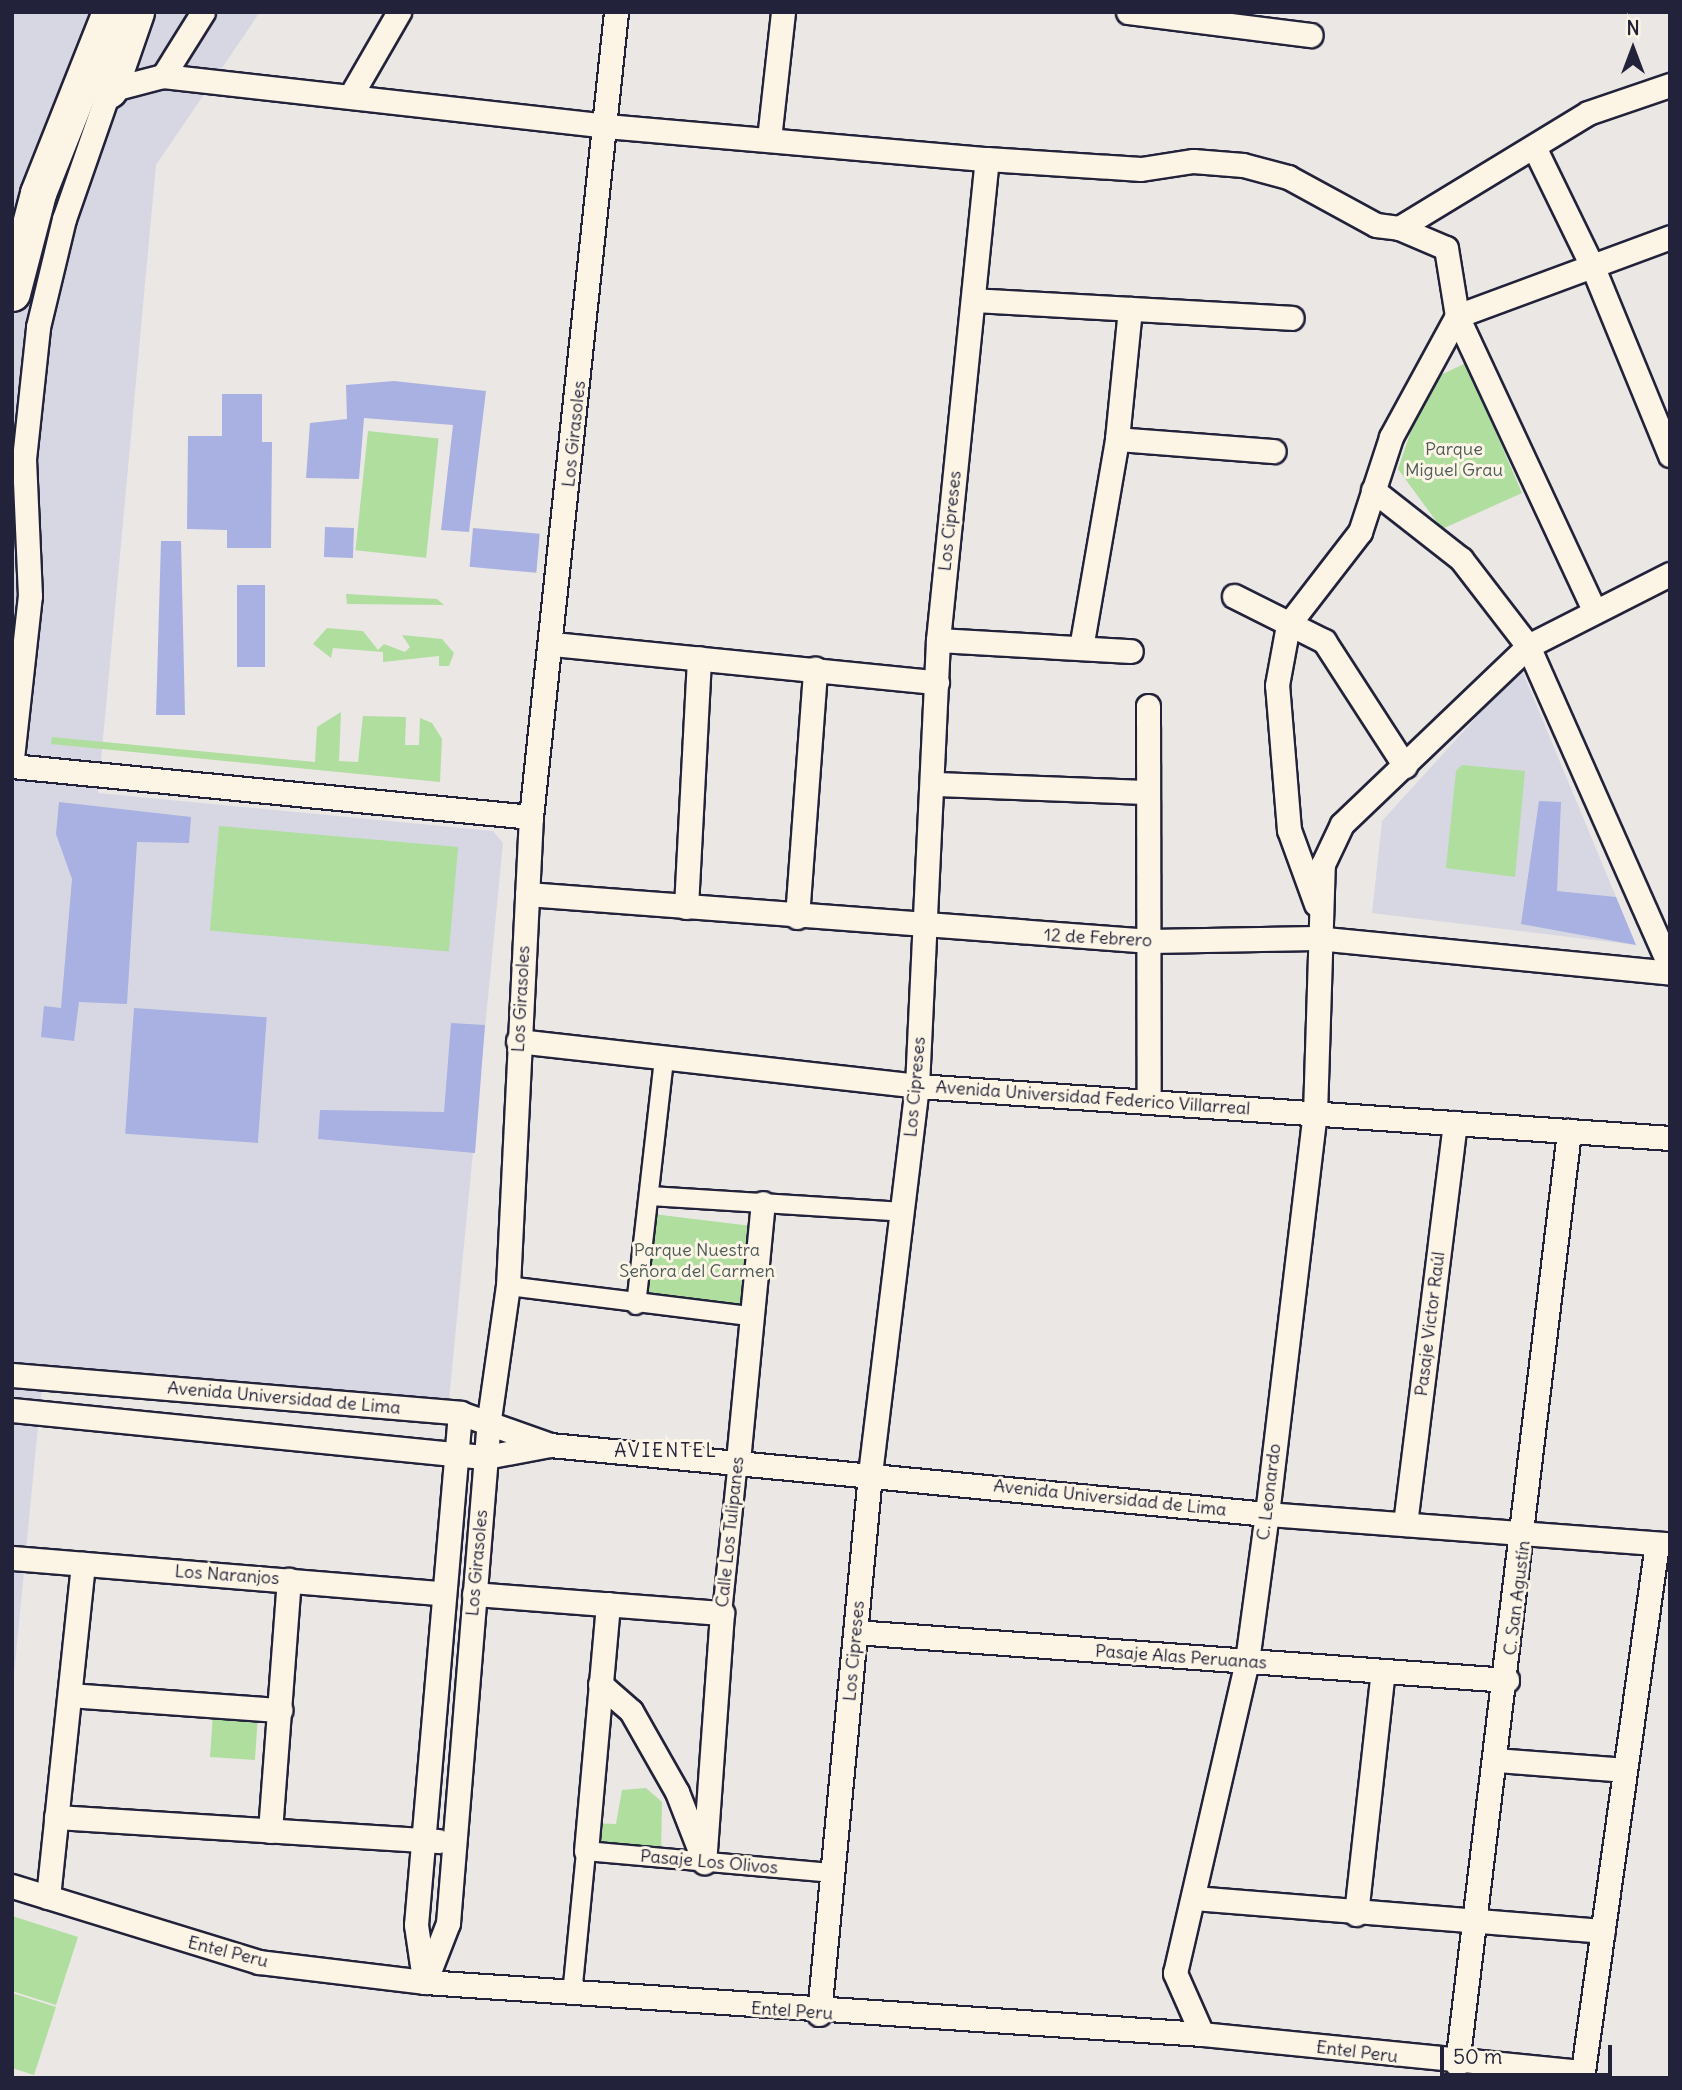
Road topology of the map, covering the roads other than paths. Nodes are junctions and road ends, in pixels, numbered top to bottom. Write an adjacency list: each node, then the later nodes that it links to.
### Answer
1 (110, 12): 20 (main road)
2 (136, 12): 11 (main road)
3 (204, 12): 9 (street)
4 (399, 12): 12 (street)
5 (616, 12): 13 (street, Los Girasoles)
6 (783, 12): 14 (street)
7 (1128, 12): 8 (street)
8 (1311, 35)
9 (163, 76): 11 (street); 12 (street)
10 (1670, 85): 15 (street)
11 (109, 90): 42 (street)
12 (351, 95): 13 (street)
13 (606, 126): 14 (street); 34 (street, Los Girasoles)
14 (769, 139): 16 (street)
15 (1534, 147): 17 (street); 19 (street)
16 (987, 159): 17 (street); 21 (street, Los Cipreses)
17 (1399, 228): 23 (street)
18 (1670, 237): 19 (street)
19 (1594, 270): 23 (street); 27 (street)
20 (12, 293)
21 (973, 300): 22 (street); 33 (street, Los Cipreses)
22 (1130, 309): 24 (street); 25 (street)
23 (1457, 316): 28 (street); 31 (street)
24 (1291, 318)
25 (1118, 439): 26 (street); 36 (street)
26 (1274, 451)
27 (1670, 455)
28 (1373, 490): 32 (street); 35 (street)
29 (1670, 574): 31 (street, C. Leonardo)
30 (1234, 596): 32 (street)
31 (1594, 610): 35 (street, C. Leonardo)
32 (1287, 625): 44 (street); 50 (street)
33 (937, 640): 36 (street); 40 (street, Los Cipreses)
34 (553, 644): 38 (street); 47 (street, Los Girasoles)
35 (1528, 646): 44 (street, C. Leonardo); 55 (street)
36 (1082, 648): 37 (street)
37 (1131, 651)
38 (699, 658): 39 (street); 49 (street)
39 (815, 670): 40 (street); 51 (street)
40 (937, 682): 45 (street, Los Cipreses)
41 (1148, 706): 46 (street)
42 (12, 758)
43 (12, 765): 47 (street)
44 (1405, 766): 50 (street, C. Leonardo)
45 (935, 784): 46 (street); 52 (street, Los Cipreses)
46 (1147, 792): 54 (street)
47 (531, 817): 48 (street, Los Girasoles)
48 (527, 894): 49 (street, 12 de Febrero); 57 (street, Los Girasoles)
49 (686, 907): 51 (street, 12 de Febrero)
50 (1319, 910): 53 (street, C. Leonardo)
51 (797, 916): 52 (street, 12 de Febrero)
52 (927, 928): 54 (street, 12 de Febrero); 59 (street, Los Cipreses)
53 (1316, 938): 54 (street, 12 de Febrero); 56 (street, 12 de Febrero); 61 (street, C. Leonardo)
54 (1150, 941): 60 (street)
55 (1670, 966)
56 (1670, 973)
57 (518, 1041): 58 (street, Avenida Universidad Federico Villarreal); 68 (street, Los Girasoles)
58 (664, 1061): 59 (street, Avenida Universidad Federico Villarreal); 65 (street)
59 (917, 1086): 60 (street, Avenida Universidad Federico Villarreal); 67 (street, Los Cipreses)
60 (1149, 1100): 61 (street, Avenida Universidad Federico Villarreal)
61 (1315, 1114): 62 (street, Avenida Universidad Federico Villarreal); 80 (street, C. Leonardo)
62 (1455, 1124): 63 (street, Avenida Universidad Federico Villarreal); 81 (street, Pasaje Victor Raúl)
63 (1569, 1131): 64 (street, Avenida Universidad Federico Villarreal); 82 (street, C. San Agustín)
64 (1670, 1138)
65 (651, 1196): 66 (street); 69 (street)
66 (763, 1203): 67 (street); 70 (street, Calle Los Tulipanes)
67 (902, 1212): 79 (street, Los Cipreses)
68 (508, 1286): 69 (street); 74 (street, Los Girasoles)
69 (636, 1305): 70 (street)
70 (750, 1316): 78 (street, Calle Los Tulipanes)
71 (12, 1375): 73 (street, Avenida Universidad de Lima)
72 (12, 1410): 76 (street, Avenida Universidad de Lima)
73 (460, 1413): 74 (street, Avenida Universidad de Lima); 76 (street)
74 (489, 1419): 75 (street, Avenida Universidad de Lima); 77 (street, Los Girasoles)
75 (550, 1445): 77 (street, Avenida Universidad de Lima); 78 (street, Avenida Universidad de Lima)
76 (456, 1452): 77 (street, Avenida Universidad de Lima); 87 (street)
77 (486, 1457): 88 (street, Los Girasoles)
78 (738, 1461): 79 (street, Avenida Universidad de Lima); 90 (street, Calle Los Tulipanes)
79 (870, 1474): 80 (street, Avenida Universidad de Lima); 91 (street, Los Cipreses)
80 (1267, 1514): 81 (street, Avenida Universidad de Lima); 92 (street, C. Leonardo)
81 (1405, 1524): 82 (street, Avenida Universidad de Lima)
82 (1526, 1534): 83 (street, Avenida Universidad de Lima); 94 (street, C. San Agustín)
83 (1663, 1544): 99 (street)
84 (12, 1558): 85 (street, Los Naranjos)
85 (83, 1564): 86 (street, Los Naranjos); 96 (street)
86 (289, 1580): 87 (street, Los Naranjos); 97 (street)
87 (442, 1593): 102 (street)
88 (474, 1594): 89 (street); 103 (street, Los Girasoles)
89 (608, 1604): 90 (street); 95 (street)
90 (722, 1613): 105 (street, Calle Los Tulipanes)
91 (855, 1632): 92 (street, Pasaje Alas Peruanas); 106 (street, Los Cipreses)
92 (1247, 1661): 93 (street, Pasaje Alas Peruanas); 109 (street, C. Leonardo)
93 (1383, 1671): 94 (street, Pasaje Alas Peruanas); 110 (street)
94 (1507, 1680): 98 (street, C. San Agustín)
95 (600, 1684): 104 (street); 105 (street)
96 (71, 1695): 97 (street); 100 (street)
97 (280, 1710): 101 (street)
98 (1496, 1760): 99 (street); 111 (street, C. San Agustín)
99 (1625, 1770): 112 (street)
100 (57, 1817): 101 (street); 108 (street)
101 (270, 1831): 102 (street)
102 (422, 1839): 103 (street); 113 (street)
103 (452, 1843): 113 (street, Los Girasoles)
104 (586, 1851): 105 (street, Pasaje Los Olivos); 114 (street)
105 (704, 1862): 106 (street, Pasaje Los Olivos)
106 (833, 1873): 115 (street, Los Cipreses)
107 (12, 1886): 108 (street, Entel Peru)
108 (48, 1897): 113 (street, Entel Peru)
109 (1193, 1898): 110 (street); 116 (street, C. Leonardo)
110 (1356, 1914): 111 (street)
111 (1475, 1923): 112 (street); 117 (street, C. San Agustín)
112 (1603, 1931): 118 (street)
113 (425, 1982): 114 (street, Entel Peru)
114 (572, 1995): 115 (street, Entel Peru)
115 (819, 2014): 116 (street, Entel Peru)
116 (1202, 2035): 117 (street, Entel Peru)
117 (1457, 2064): 118 (street, Entel Peru)
118 (1582, 2075)

